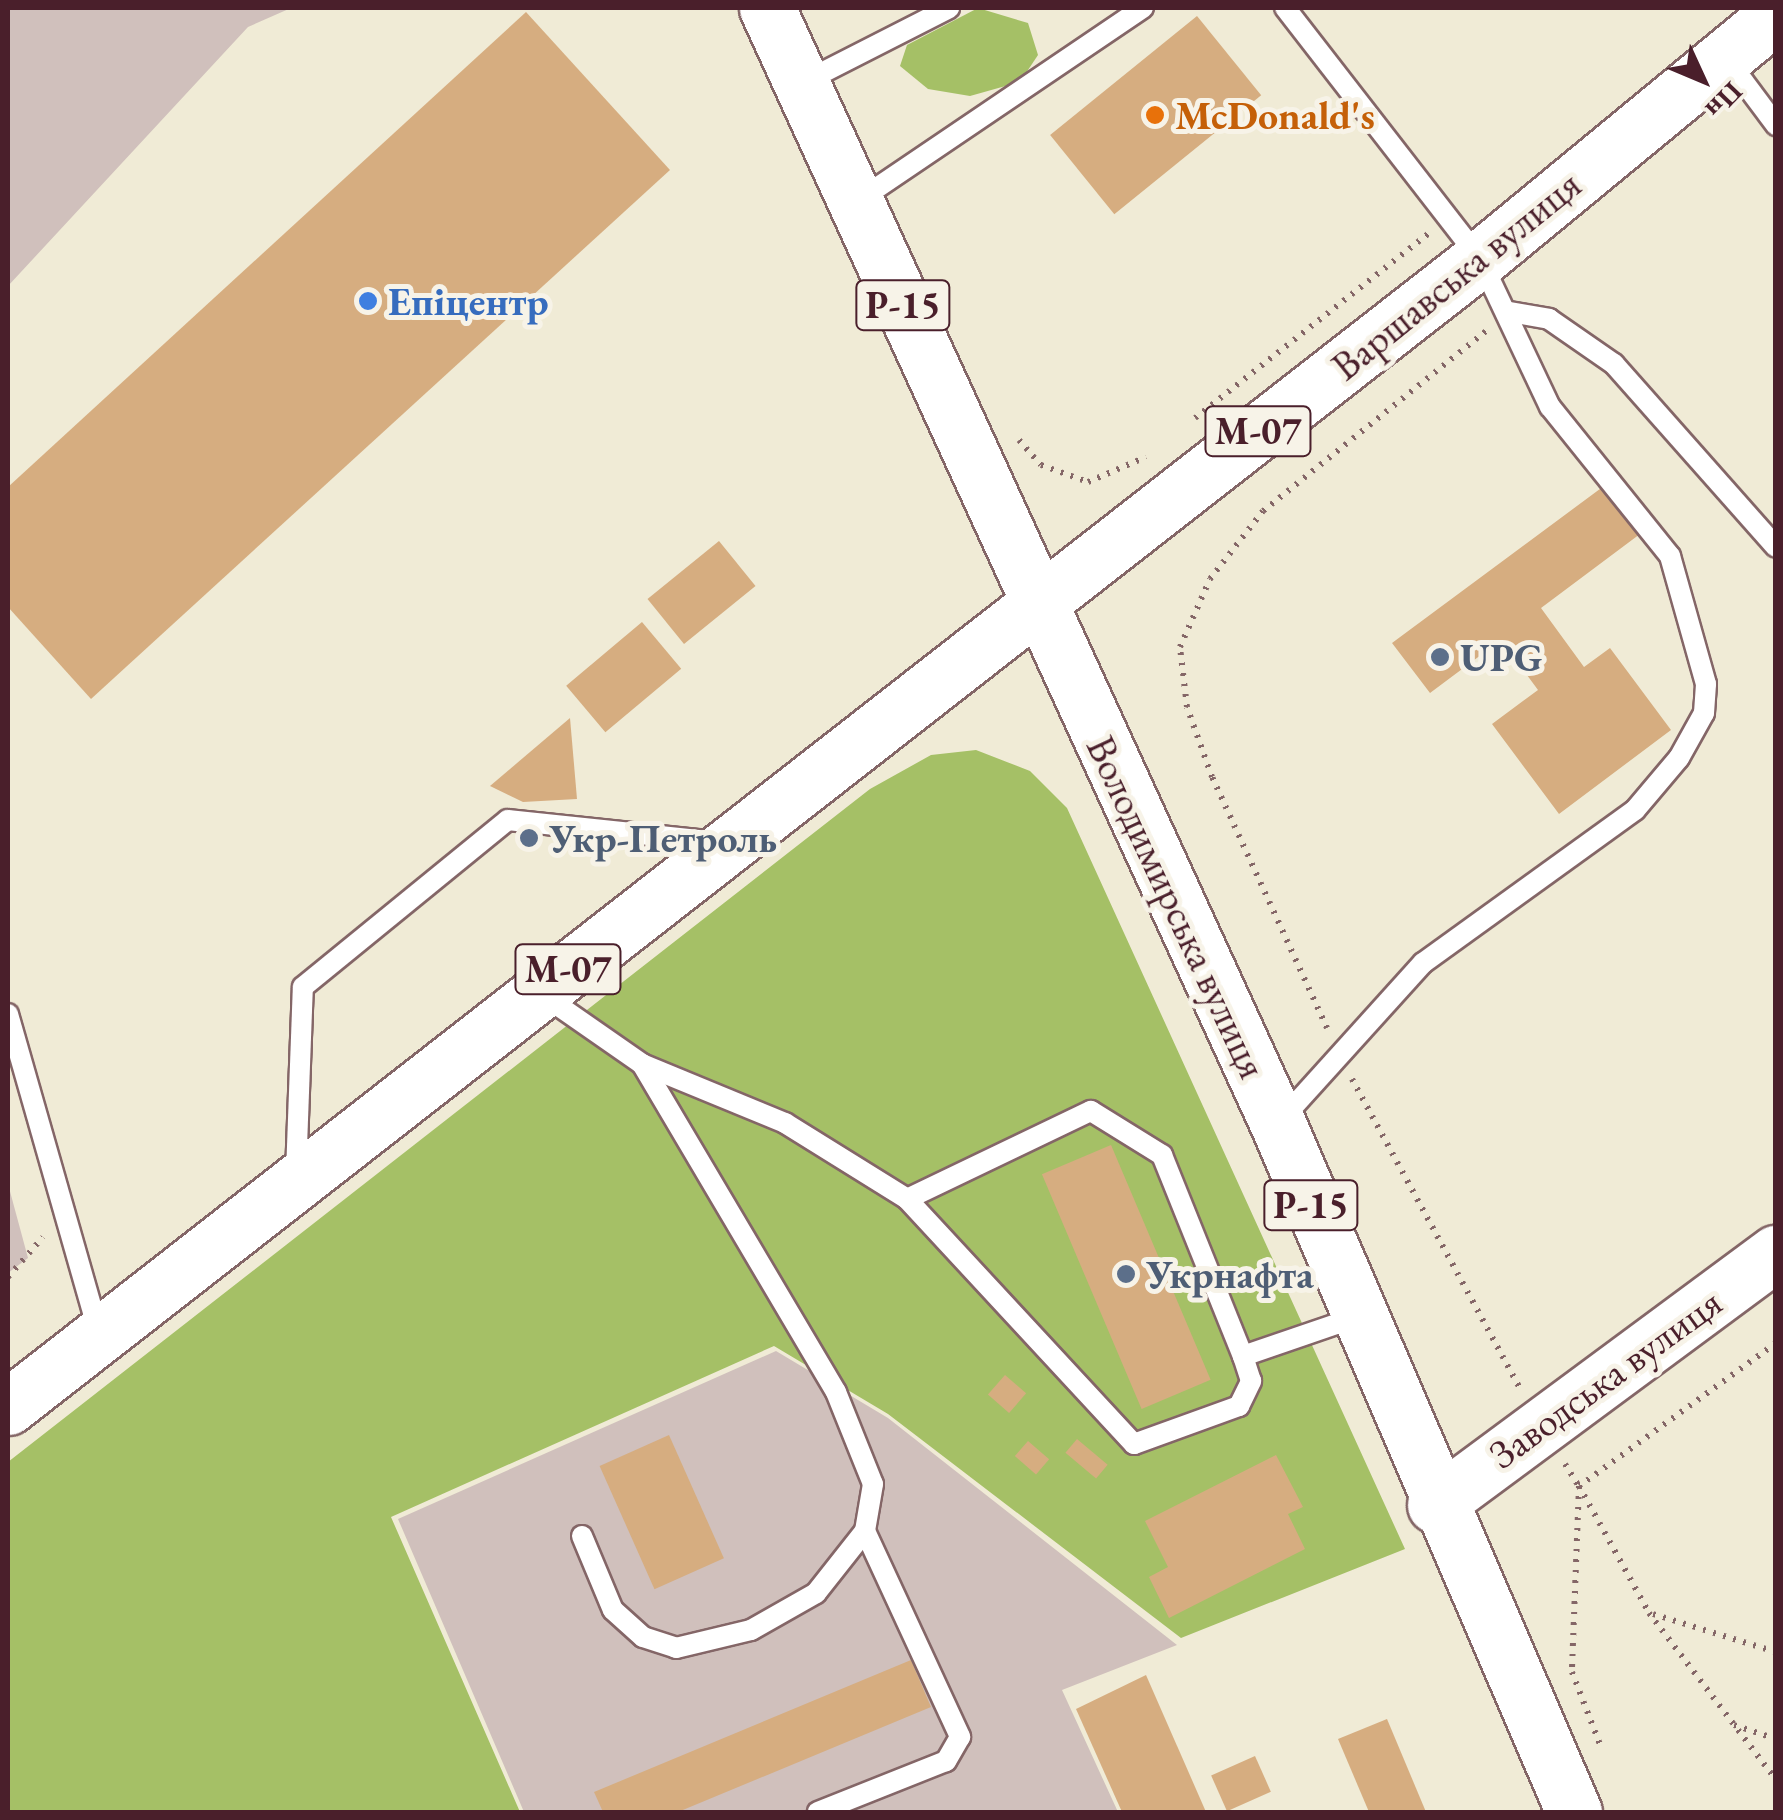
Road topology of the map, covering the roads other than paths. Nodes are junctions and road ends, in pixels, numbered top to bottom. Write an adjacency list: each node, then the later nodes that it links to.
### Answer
1 (767, 8): 7 (main road, Володимирська вулиця / Р-15)
2 (949, 8): 7 (lane)
3 (1143, 8): 9 (lane)
4 (1284, 8): 10 (lane)
5 (1776, 15): 6 (main road, Варшавська вулиця / М-07)
6 (1725, 56): 8 (lane); 10 (main road, Варшавська вулиця / М-07)
7 (801, 84): 9 (main road, Володимирська вулиця / Р-15)
8 (1776, 125)
9 (856, 201): 13 (main road, Володимирська вулиця / Р-15)
10 (1480, 259): 11 (lane); 13 (main road, Варшавська вулиця / М-07)
11 (1510, 312): 12 (lane); 18 (lane)
12 (1776, 547)
13 (1037, 603): 14 (main road, М-07); 18 (main road, Володимирська вулиця / Р-15)
14 (729, 844): 15 (main road, М-07); 19 (lane)
15 (538, 992): 17 (lane); 19 (main road, М-07)
16 (8, 1014): 23 (lane)
17 (642, 1064): 20 (lane); 27 (lane)
18 (1278, 1124): 22 (main road, Володимирська вулиця / Р-15)
19 (295, 1182): 23 (main road, М-07)
20 (907, 1199): 24 (lane); 24 (lane)
21 (1776, 1254): 26 (main road, Заводська вулиця)
22 (1356, 1316): 24 (lane); 26 (main road, Володимирська вулиця / Р-15)
23 (100, 1336): 25 (main road, М-07)
24 (1243, 1356)
25 (8, 1407)
26 (1435, 1505): 30 (main road, Володимирська вулиця / Р-15)
27 (865, 1532): 28 (lane); 29 (lane)
28 (582, 1536)
29 (818, 1812)
30 (1574, 1812)

